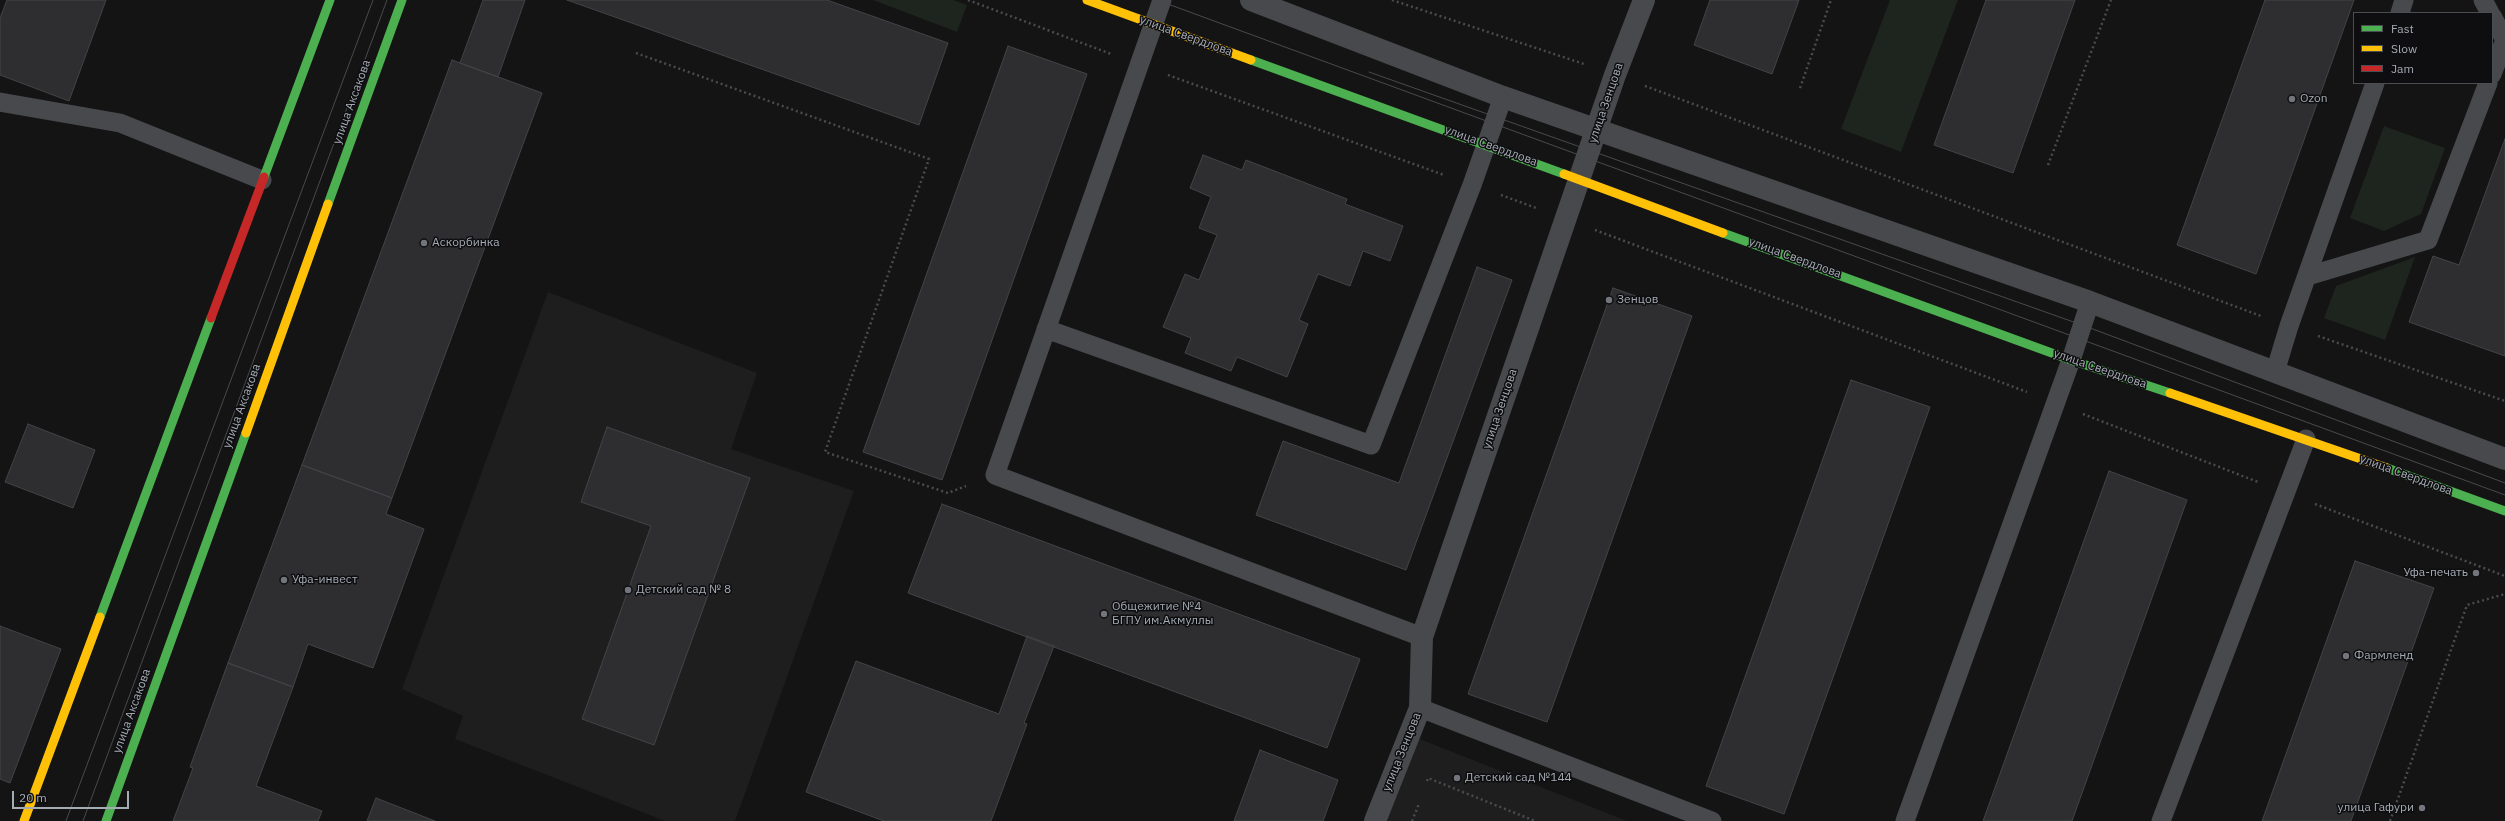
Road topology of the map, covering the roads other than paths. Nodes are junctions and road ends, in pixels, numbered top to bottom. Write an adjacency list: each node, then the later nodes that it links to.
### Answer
1 (330, 0): 21 (street)
2 (402, 0): 33 (street, улица Аксакова)
3 (1087, 0): 12 (street, улица Свердлова)
4 (1162, 0): 12 (lane)
5 (1251, 0): 16 (street)
6 (1644, 0): 18 (street, улица Зенцова)
7 (2404, 0): 9 (lane)
8 (2483, 0): 10 (lane)
9 (2400, 12)
10 (2489, 12)
11 (2493, 18): 13 (lane)
12 (1154, 25): 19 (street, улица Свердлова); 24 (lane)
13 (2493, 71)
14 (2375, 84): 22 (lane)
15 (2488, 84): 22 (lane)
16 (1503, 97): 18 (street); 19 (lane)
17 (0, 102): 21 (lane)
18 (1597, 130): 20 (street, улица Зенцова); 23 (street)
19 (1487, 144): 20 (street, улица Свердлова); 24 (lane)
20 (1580, 179): 25 (street, улица Свердлова); 30 (street, улица Зенцова)
21 (262, 180): 32 (street)
22 (2308, 276): 26 (lane)
23 (2090, 302): 25 (lane); 26 (street)
24 (1046, 330): 30 (lane)
25 (2071, 360): 27 (street, улица Свердлова); 36 (lane)
26 (2275, 372): 28 (street)
27 (2306, 439): 29 (street, улица Свердлова); 37 (lane)
28 (2505, 459)
29 (2505, 511)
30 (1422, 637): 31 (street, улица Зенцова)
31 (1420, 708): 34 (street, улица Зенцова); 35 (lane)
32 (24, 821)
33 (106, 821)
34 (1375, 821)
35 (1712, 821)
36 (1905, 821)
37 (2161, 821)

